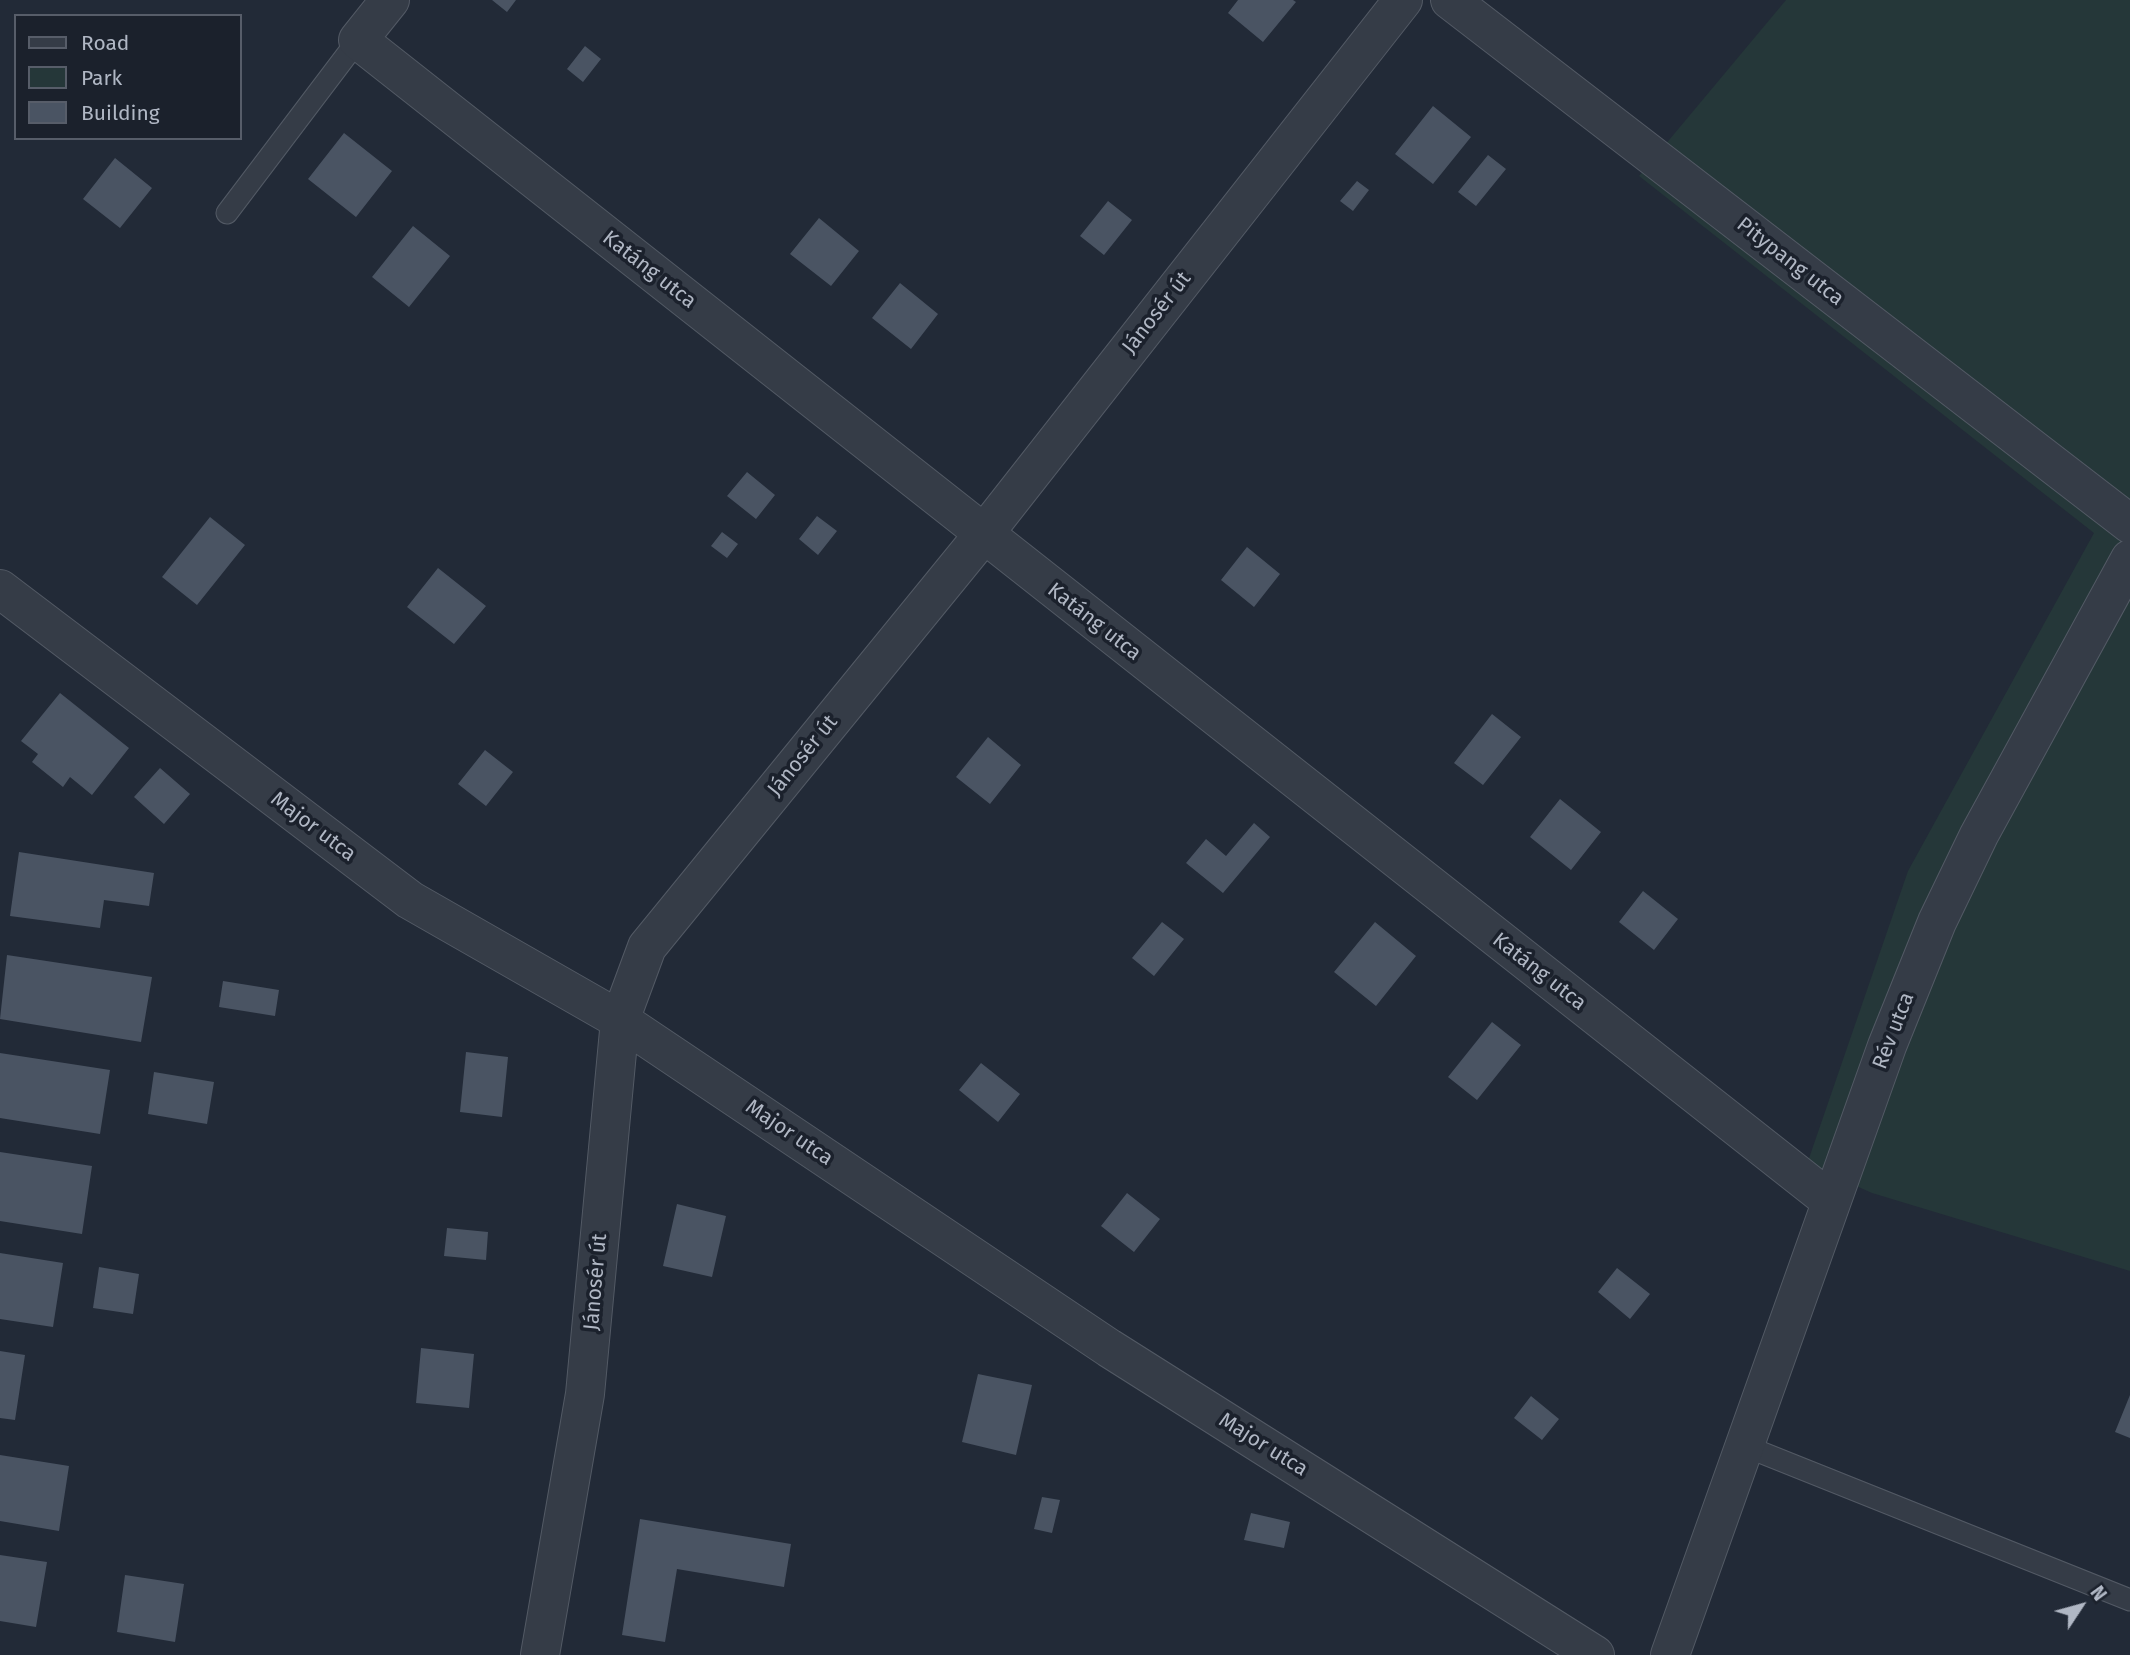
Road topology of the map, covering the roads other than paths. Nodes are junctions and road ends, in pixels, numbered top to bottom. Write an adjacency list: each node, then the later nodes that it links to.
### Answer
1 (390, 0): 4 (street)
2 (1403, 0): 7 (street, Jánosér út)
3 (1450, 0): 6 (street, Pitypang utca)
4 (358, 40): 5 (lane); 7 (street, Katáng utca)
5 (226, 213)
6 (2130, 524)
7 (983, 535): 10 (street, Jánosér út); 11 (street, Katáng utca)
8 (2130, 559): 11 (street, Rév utca)
9 (0, 589): 10 (street, Major utca)
10 (620, 1020): 14 (street, Jánosér út); 15 (street, Major utca)
11 (1831, 1201): 12 (street, Rév utca)
12 (1745, 1446): 13 (lane); 16 (street, Rév utca)
13 (2130, 1600)
14 (540, 1655)
15 (1595, 1655)
16 (1670, 1655)

